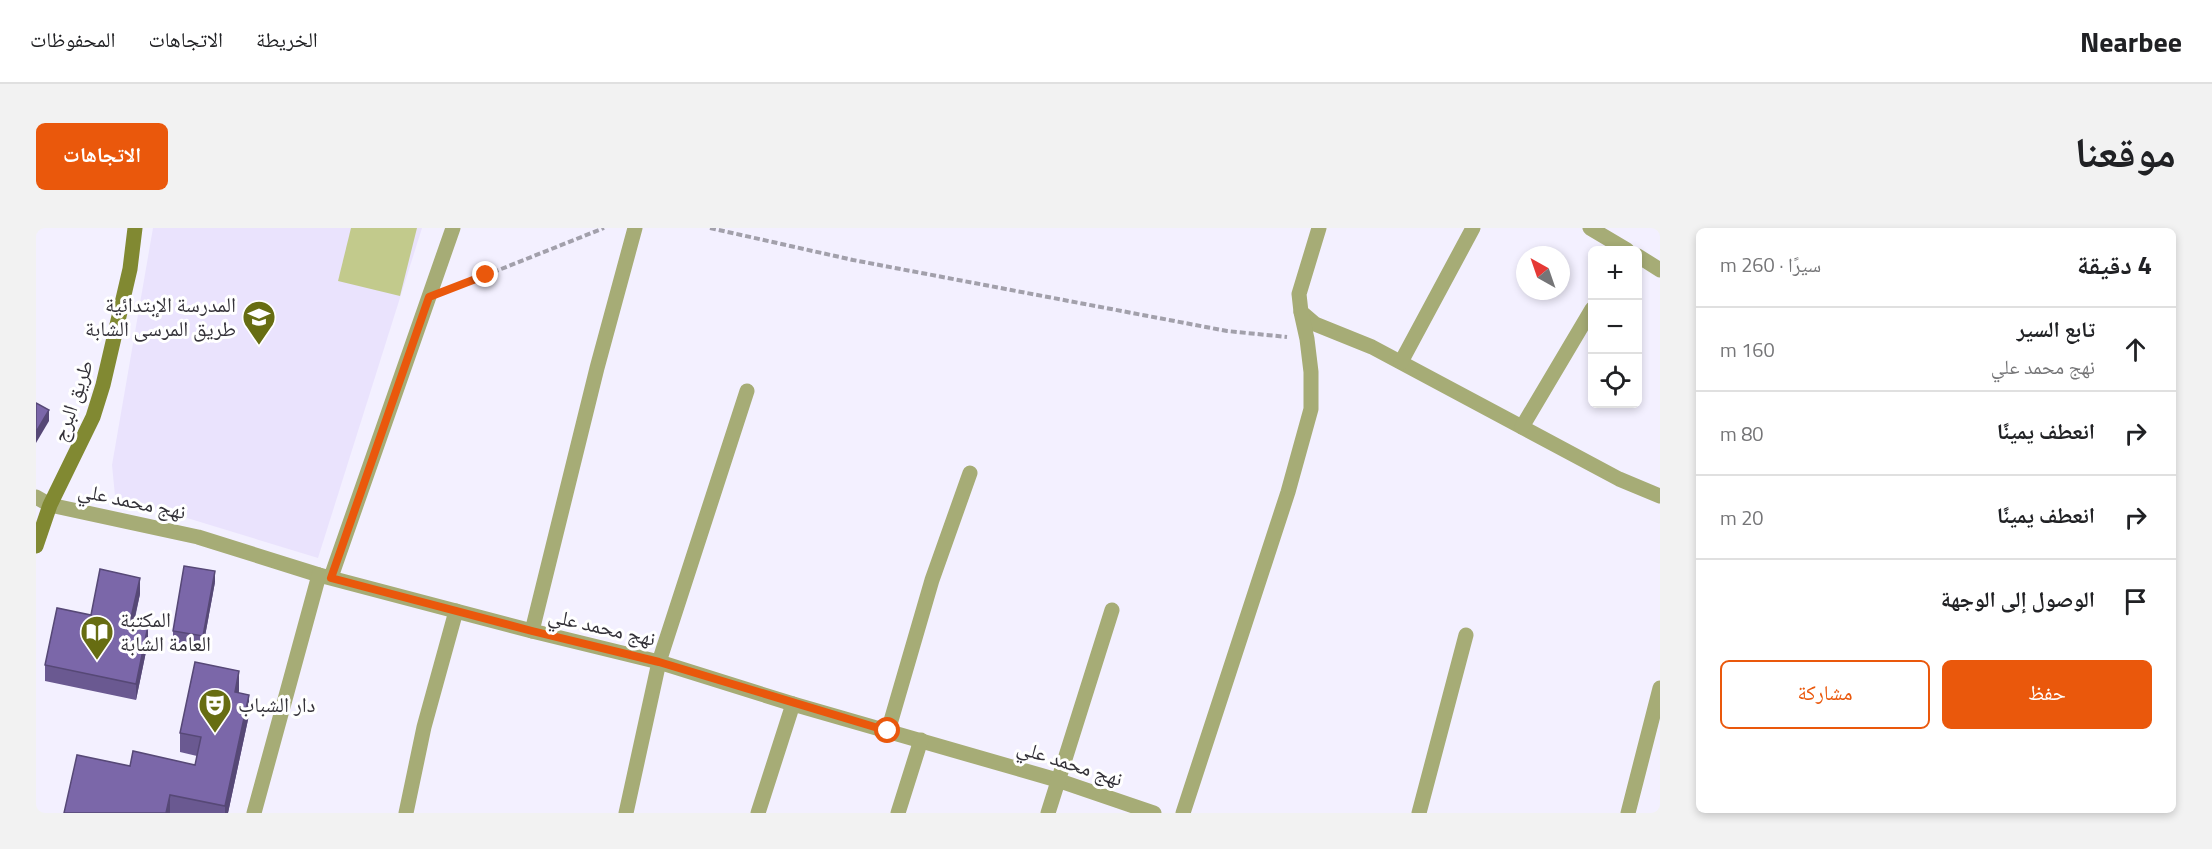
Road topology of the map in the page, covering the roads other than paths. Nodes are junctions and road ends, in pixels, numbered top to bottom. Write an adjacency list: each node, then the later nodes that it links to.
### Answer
1 (135, 228): 18 (street, طريق البرج)
2 (453, 228): 20 (street)
3 (635, 228): 23 (street)
4 (1319, 228): 10 (street)
5 (1473, 228): 12 (street)
6 (1590, 228): 7 (street)
7 (1620, 246)
8 (1642, 259): 9 (street)
9 (1660, 270)
10 (1301, 312): 12 (street); 38 (street)
11 (1588, 317): 14 (street)
12 (1401, 362): 14 (street)
13 (747, 391): 25 (street)
14 (1522, 427): 16 (street)
15 (970, 473): 28 (street)
16 (1660, 496)
17 (36, 497): 18 (street, نهج محمد علي)
18 (50, 505): 19 (street, طريق البرج); 20 (street, نهج محمد علي)
19 (36, 546)
20 (325, 576): 22 (street, نهج محمد علي); 31 (street)
21 (1112, 610): 30 (street)
22 (456, 611): 23 (street, نهج محمد علي); 32 (street)
23 (532, 631): 25 (street, نهج محمد علي)
24 (1466, 635): 39 (street)
25 (659, 662): 27 (street, نهج محمد علي); 33 (street)
26 (1660, 688): 40 (street)
27 (793, 704): 28 (street, نهج محمد علي); 34 (street)
28 (888, 731): 29 (street, نهج محمد علي)
29 (921, 740): 30 (street, نهج محمد علي); 35 (street)
30 (1057, 780): 36 (street); 37 (street, نهج محمد علي)
31 (254, 813)
32 (406, 813)
33 (626, 813)
34 (758, 813)
35 (898, 813)
36 (1047, 813)
37 (1154, 813)
38 (1184, 813)
39 (1419, 813)
40 (1628, 813)

